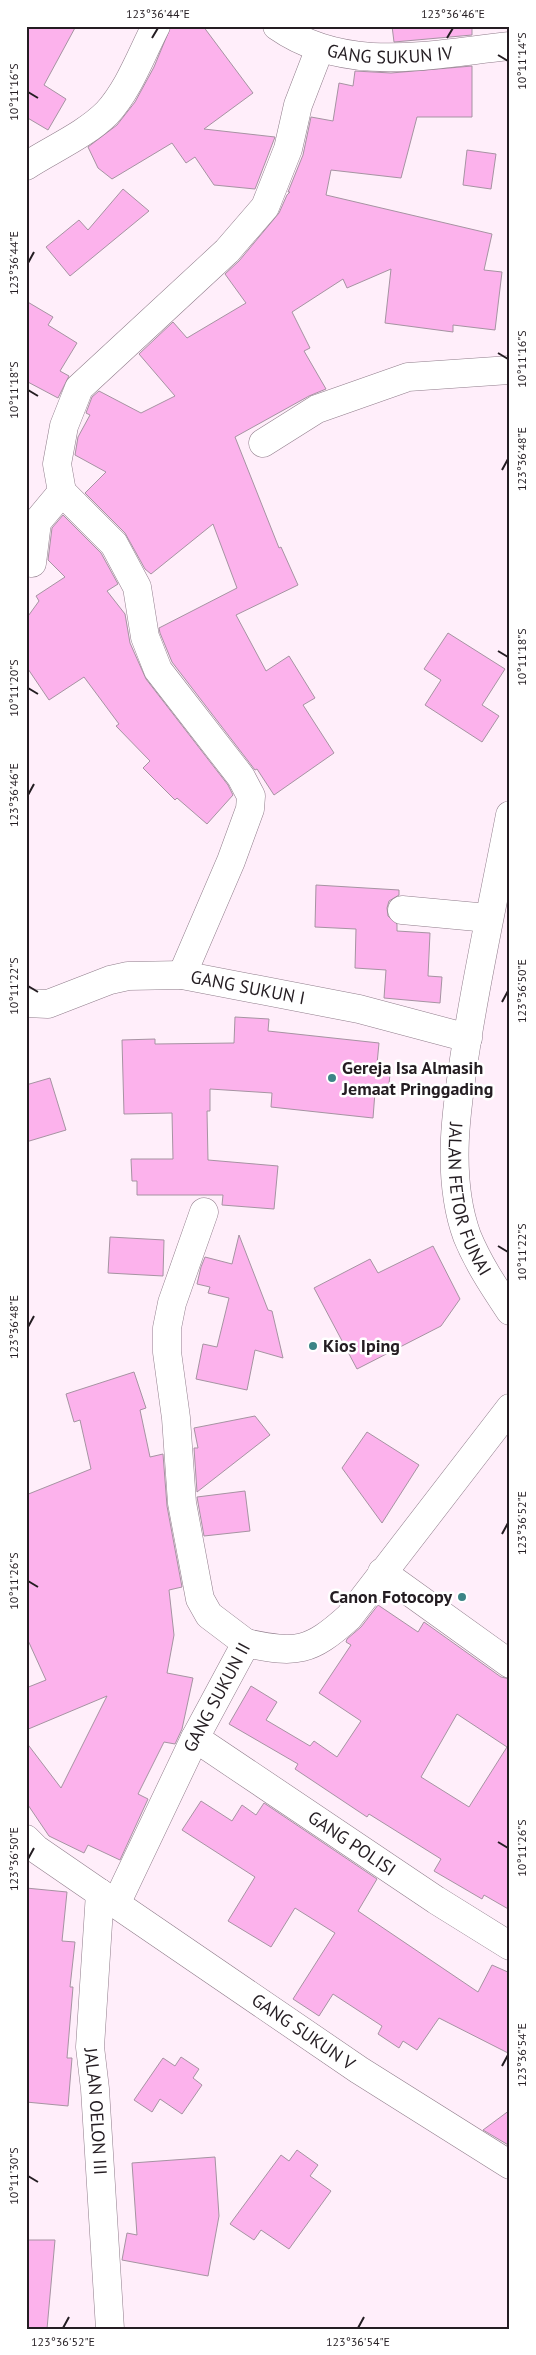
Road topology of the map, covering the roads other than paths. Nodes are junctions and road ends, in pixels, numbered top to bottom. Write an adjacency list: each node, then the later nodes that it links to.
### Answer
1 (156, 26): 5 (street)
2 (277, 26): 4 (street, GANG SUKUN IV)
3 (510, 46): 4 (street, GANG SUKUN IV)
4 (320, 48): 8 (street)
5 (26, 166)
6 (510, 370): 7 (street)
7 (263, 443)
8 (62, 492): 9 (street); 13 (street)
9 (32, 563)
10 (509, 819): 12 (street, JALAN FETOR FUNAI)
11 (402, 910): 12 (street)
12 (488, 918): 15 (street, JALAN FETOR FUNAI)
13 (182, 975): 14 (street, GANG SUKUN I); 15 (street, GANG SUKUN I)
14 (26, 1003)
15 (468, 1038): 17 (street, JALAN FETOR FUNAI)
16 (204, 1212): 20 (street)
17 (510, 1311)
18 (510, 1408): 19 (street, GANG SUKUN II)
19 (382, 1572): 20 (street, GANG SUKUN II); 21 (street)
20 (246, 1643): 22 (street, GANG SUKUN II)
21 (510, 1664)
22 (195, 1738): 24 (street, GANG SUKUN II); 25 (street, GANG POLISI)
23 (26, 1839): 24 (street, GANG SUKUN V)
24 (108, 1899): 26 (street, GANG SUKUN V); 27 (street, JALAN OELON III)
25 (510, 1946)
26 (510, 2165)
27 (110, 2329)

